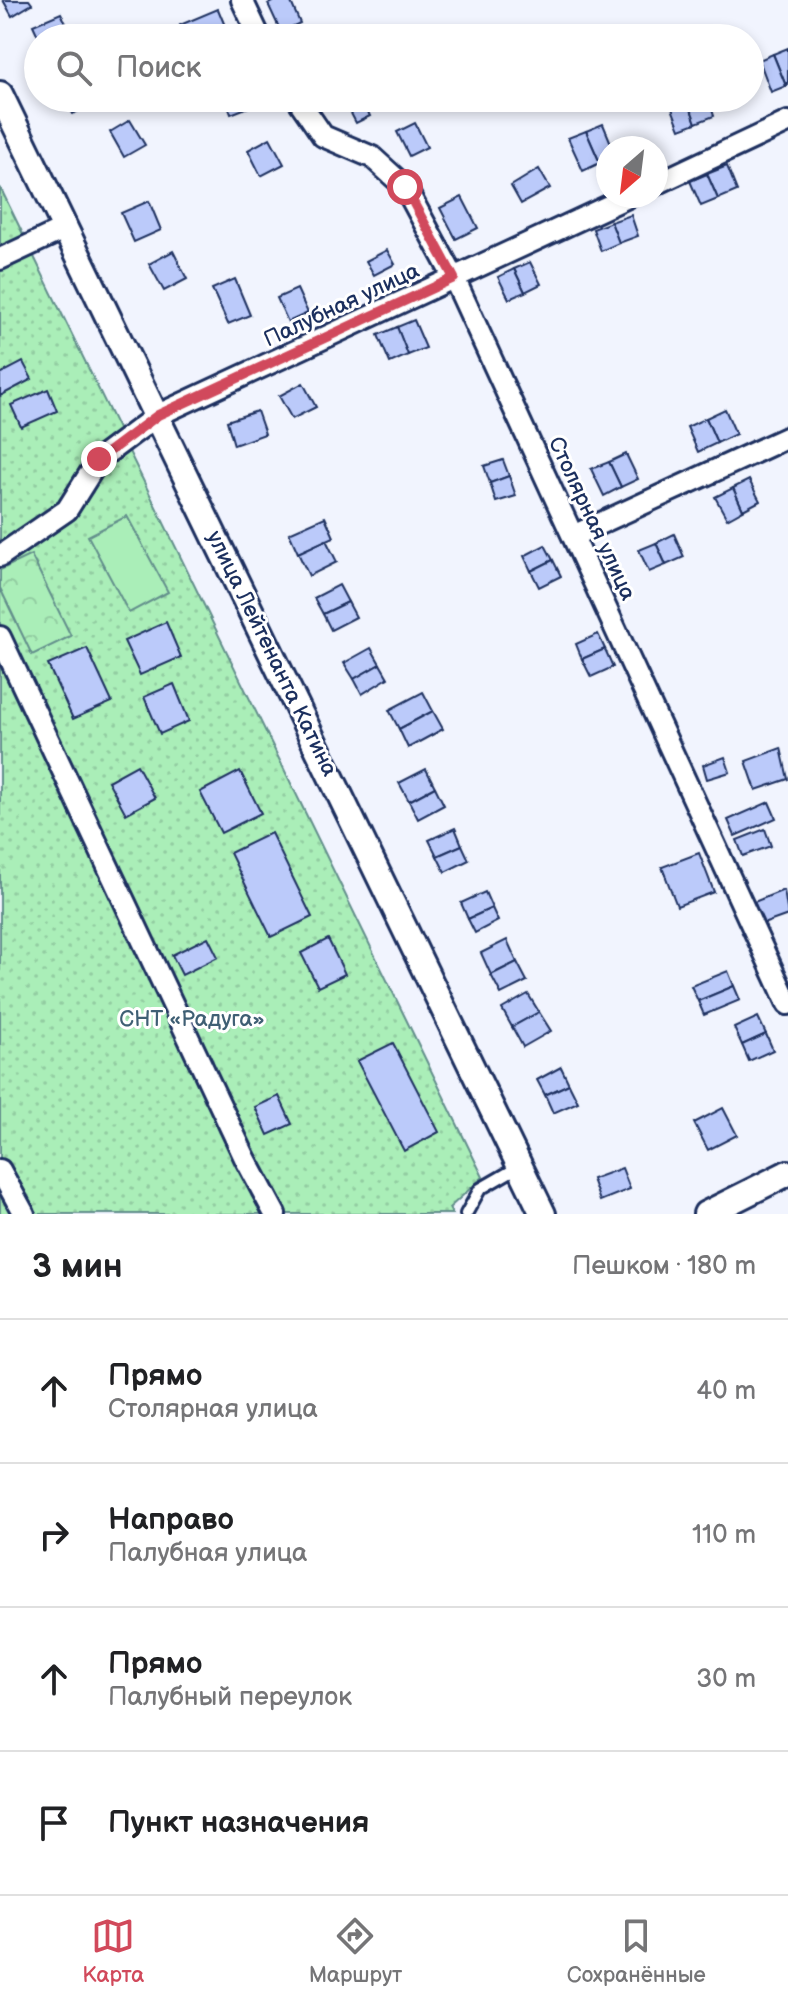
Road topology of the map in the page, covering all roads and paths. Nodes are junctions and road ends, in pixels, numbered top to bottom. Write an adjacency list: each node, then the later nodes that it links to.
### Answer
1 (242, 0): 2 (street)
2 (253, 24)
3 (0, 94): 8 (street, улица Лейтенанта Катина)
4 (307, 112): 10 (street, Столярная улица)
5 (788, 122): 6 (street)
6 (668, 178)
7 (604, 208): 10 (street, Палубная улица)
8 (66, 228): 9 (street); 11 (street, улица Лейтенанта Катина)
9 (0, 259)
10 (454, 278): 11 (street, Палубная улица); 13 (street, Столярная улица)
11 (158, 415): 14 (street, Палубная улица); 17 (street, улица Лейтенанта Катина)
12 (788, 437): 13 (street)
13 (575, 535): 16 (street, Столярная улица)
14 (0, 556)
15 (0, 637): 21 (street)
16 (788, 1004)
17 (520, 1166): 22 (lane); 23 (street, улица Лейтенанта Катина)
18 (0, 1170): 20 (street)
19 (788, 1173): 24 (street)
20 (24, 1214)
21 (275, 1214)
22 (466, 1214)
23 (543, 1214)
24 (706, 1214)

